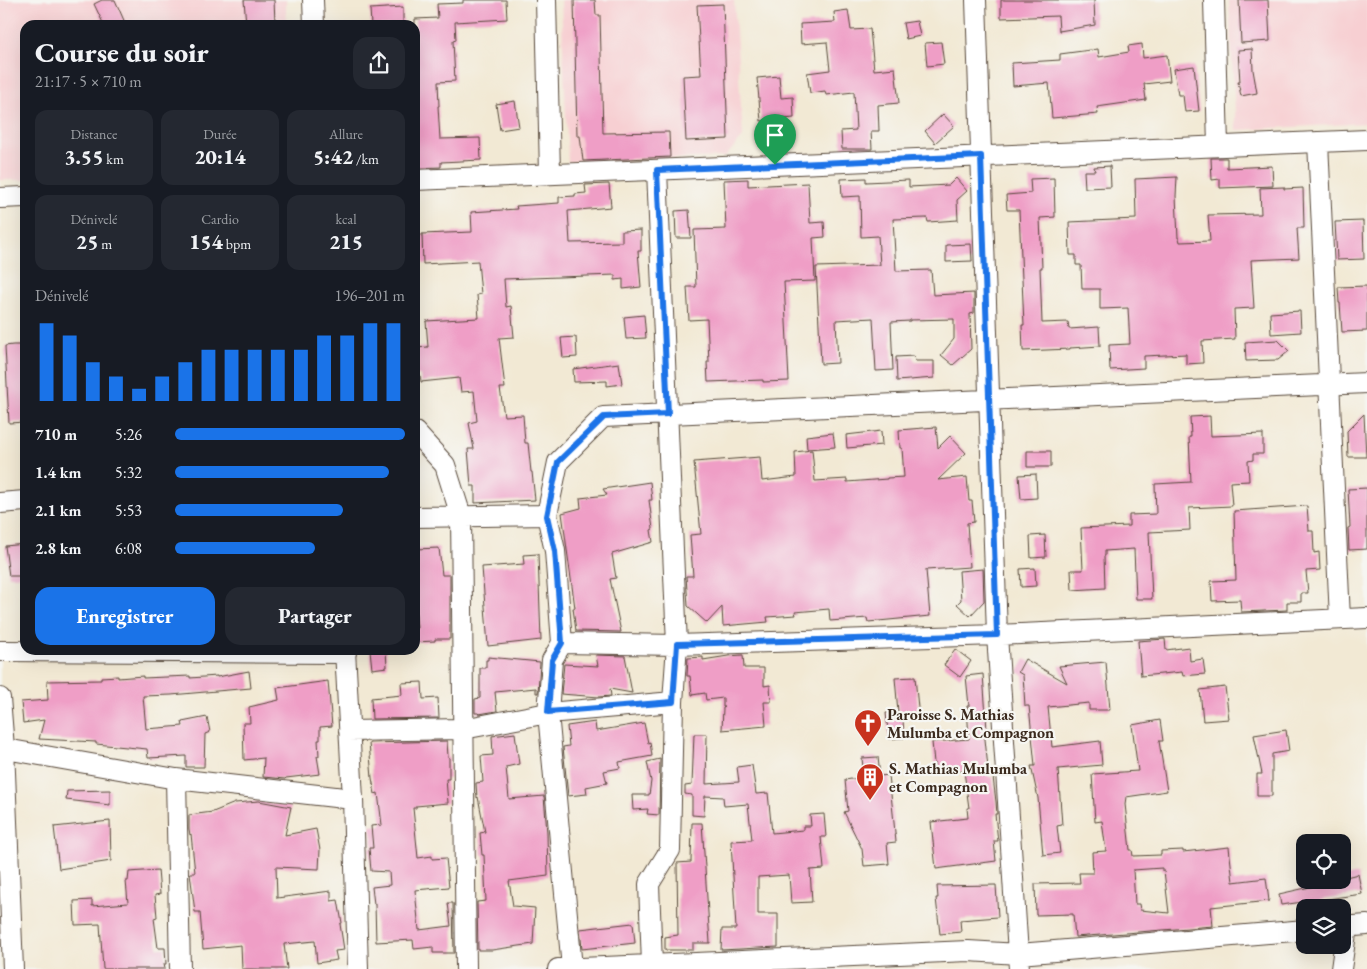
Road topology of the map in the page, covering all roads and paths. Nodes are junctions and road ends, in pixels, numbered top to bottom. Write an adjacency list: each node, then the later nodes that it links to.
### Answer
1 (313, 0): 5 (street)
2 (546, 0): 11 (street)
3 (976, 0): 9 (street)
4 (1214, 0): 8 (street)
5 (314, 20)
6 (1367, 140): 7 (street)
7 (1318, 142): 8 (street); 16 (street)
8 (1218, 146): 9 (street)
9 (981, 156): 10 (street); 17 (street)
10 (657, 170): 11 (street); 18 (street)
11 (550, 174): 12 (street)
12 (420, 180)
13 (20, 197): 14 (street)
14 (0, 198)
15 (1367, 383): 16 (street)
16 (1329, 384): 17 (street); 26 (street)
17 (989, 400): 18 (street); 27 (street)
18 (668, 414): 23 (street); 29 (street)
19 (420, 438): 22 (street)
20 (20, 501): 21 (street)
21 (0, 503)
22 (461, 516): 23 (street); 24 (street); 36 (street)
23 (547, 516): 28 (street)
24 (420, 517)
25 (1367, 618): 26 (street)
26 (1340, 619): 27 (street)
27 (997, 635): 29 (street); 43 (street)
28 (562, 643): 29 (street); 35 (street)
29 (677, 644): 34 (street)
30 (0, 651): 31 (street)
31 (20, 651)
32 (345, 655): 37 (street)
33 (0, 698): 38 (street)
34 (673, 702): 35 (street); 44 (street)
35 (548, 712): 36 (street); 45 (street)
36 (463, 729): 37 (street); 49 (street)
37 (349, 732): 40 (street)
38 (2, 748): 39 (street); 46 (street)
39 (176, 779): 40 (street); 47 (street)
40 (353, 799): 48 (street)
41 (1352, 926): 51 (street)
42 (1296, 931): 43 (street)
43 (1019, 961): 44 (street)
44 (652, 965): 45 (street)
45 (572, 968): 50 (street)
46 (14, 969)
47 (180, 969)
48 (358, 969)
49 (466, 969)
50 (558, 969)
51 (1341, 969)

